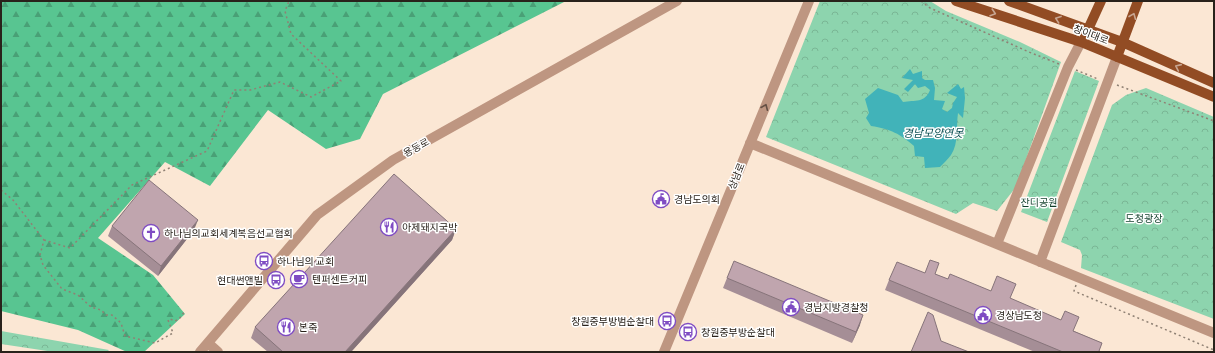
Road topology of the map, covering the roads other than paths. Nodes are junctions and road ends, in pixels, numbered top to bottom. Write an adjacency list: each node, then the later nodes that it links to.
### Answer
1 (677, 1): 17 (street, 용동로)
2 (809, 1): 13 (street, 상남로, one-way to 2)
3 (956, 1): 8 (main road, 창이대로, one-way to 8)
4 (1009, 1): 7 (main road, 창이대로, one-way to 4)
5 (1101, 1): 7 (main road)
6 (1138, 1): 9 (main road, one-way to 6)
7 (1088, 30): 8 (main road); 9 (main road, 창이대로)
8 (1081, 42): 10 (main road, 창이대로); 14 (street)
9 (1122, 42): 10 (main road); 11 (main road, 창이대로, one-way to 9)
10 (1117, 57): 12 (main road, 창이대로); 15 (street)
11 (1214, 83)
12 (1214, 97)
13 (750, 143): 14 (street); 20 (street, 상남로)
14 (997, 244): 15 (street)
15 (1040, 262): 16 (street)
16 (1214, 333)
17 (208, 343): 18 (street, 용동로); 19 (street)
18 (200, 352)
19 (218, 352)
20 (664, 352)

